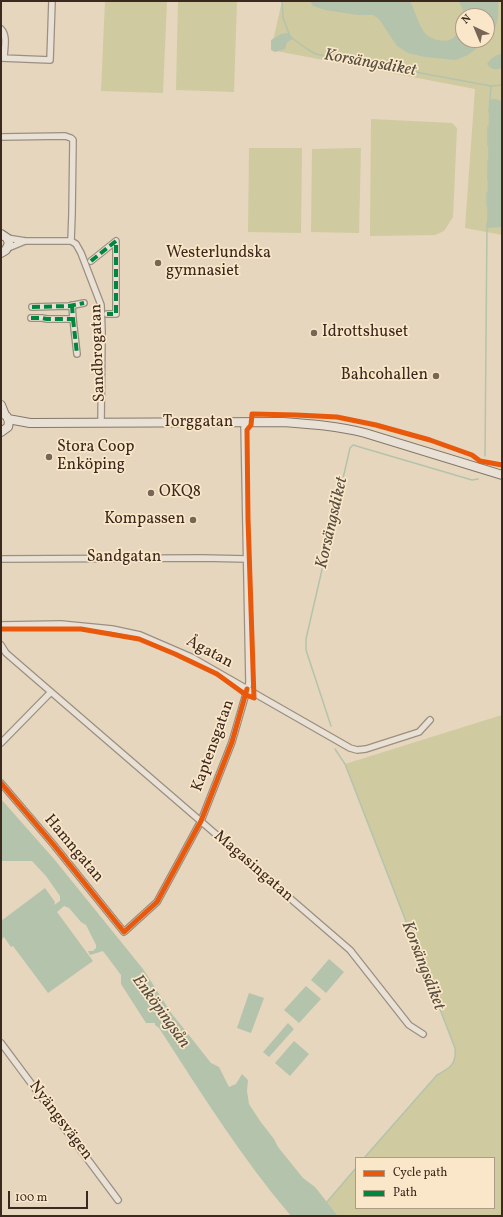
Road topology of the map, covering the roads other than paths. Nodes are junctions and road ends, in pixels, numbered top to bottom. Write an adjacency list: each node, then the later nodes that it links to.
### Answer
1 (52, 1): 3 (street)
2 (1, 29): 3 (street)
3 (2, 58)
4 (1, 137): 7 (street)
5 (4, 236): 6 (street); 8 (street)
6 (25, 241): 7 (street); 8 (street)
7 (71, 241): 20 (street, Sandbrogatan)
8 (3, 253)
9 (91, 261): 13 (street)
10 (84, 303): 11 (street)
11 (72, 305): 12 (street); 15 (street)
12 (32, 307)
13 (107, 314)
14 (31, 318): 15 (street)
15 (73, 319): 16 (street)
16 (78, 354)
17 (1, 405): 18 (street)
18 (5, 415): 19 (street, Torggatan); 22 (street)
19 (30, 423): 20 (street, Torggatan); 22 (street, Torggatan)
20 (101, 423): 21 (street, Torggatan)
21 (244, 423): 23 (street, Torggatan); 24 (street, Kaptensgatan)
22 (3, 432)
23 (502, 475)
24 (247, 559): 25 (street, Sandgatan); 28 (street, Kaptensgatan)
25 (1, 560)
26 (1, 625): 28 (street, Ågatan)
27 (1, 646): 29 (street, Magasingatan)
28 (247, 689): 30 (street, Ågatan); 33 (street, Kaptensgatan)
29 (51, 692): 31 (street); 33 (street, Magasingatan)
30 (430, 720)
31 (1, 743)
32 (1, 783): 34 (street, Hamngatan)
33 (201, 821): 34 (street, Kaptensgatan); 35 (street, Magasingatan)
34 (124, 932)
35 (423, 1034)
36 (1, 1043): 37 (street, Nyängsvägen)
37 (118, 1200)

